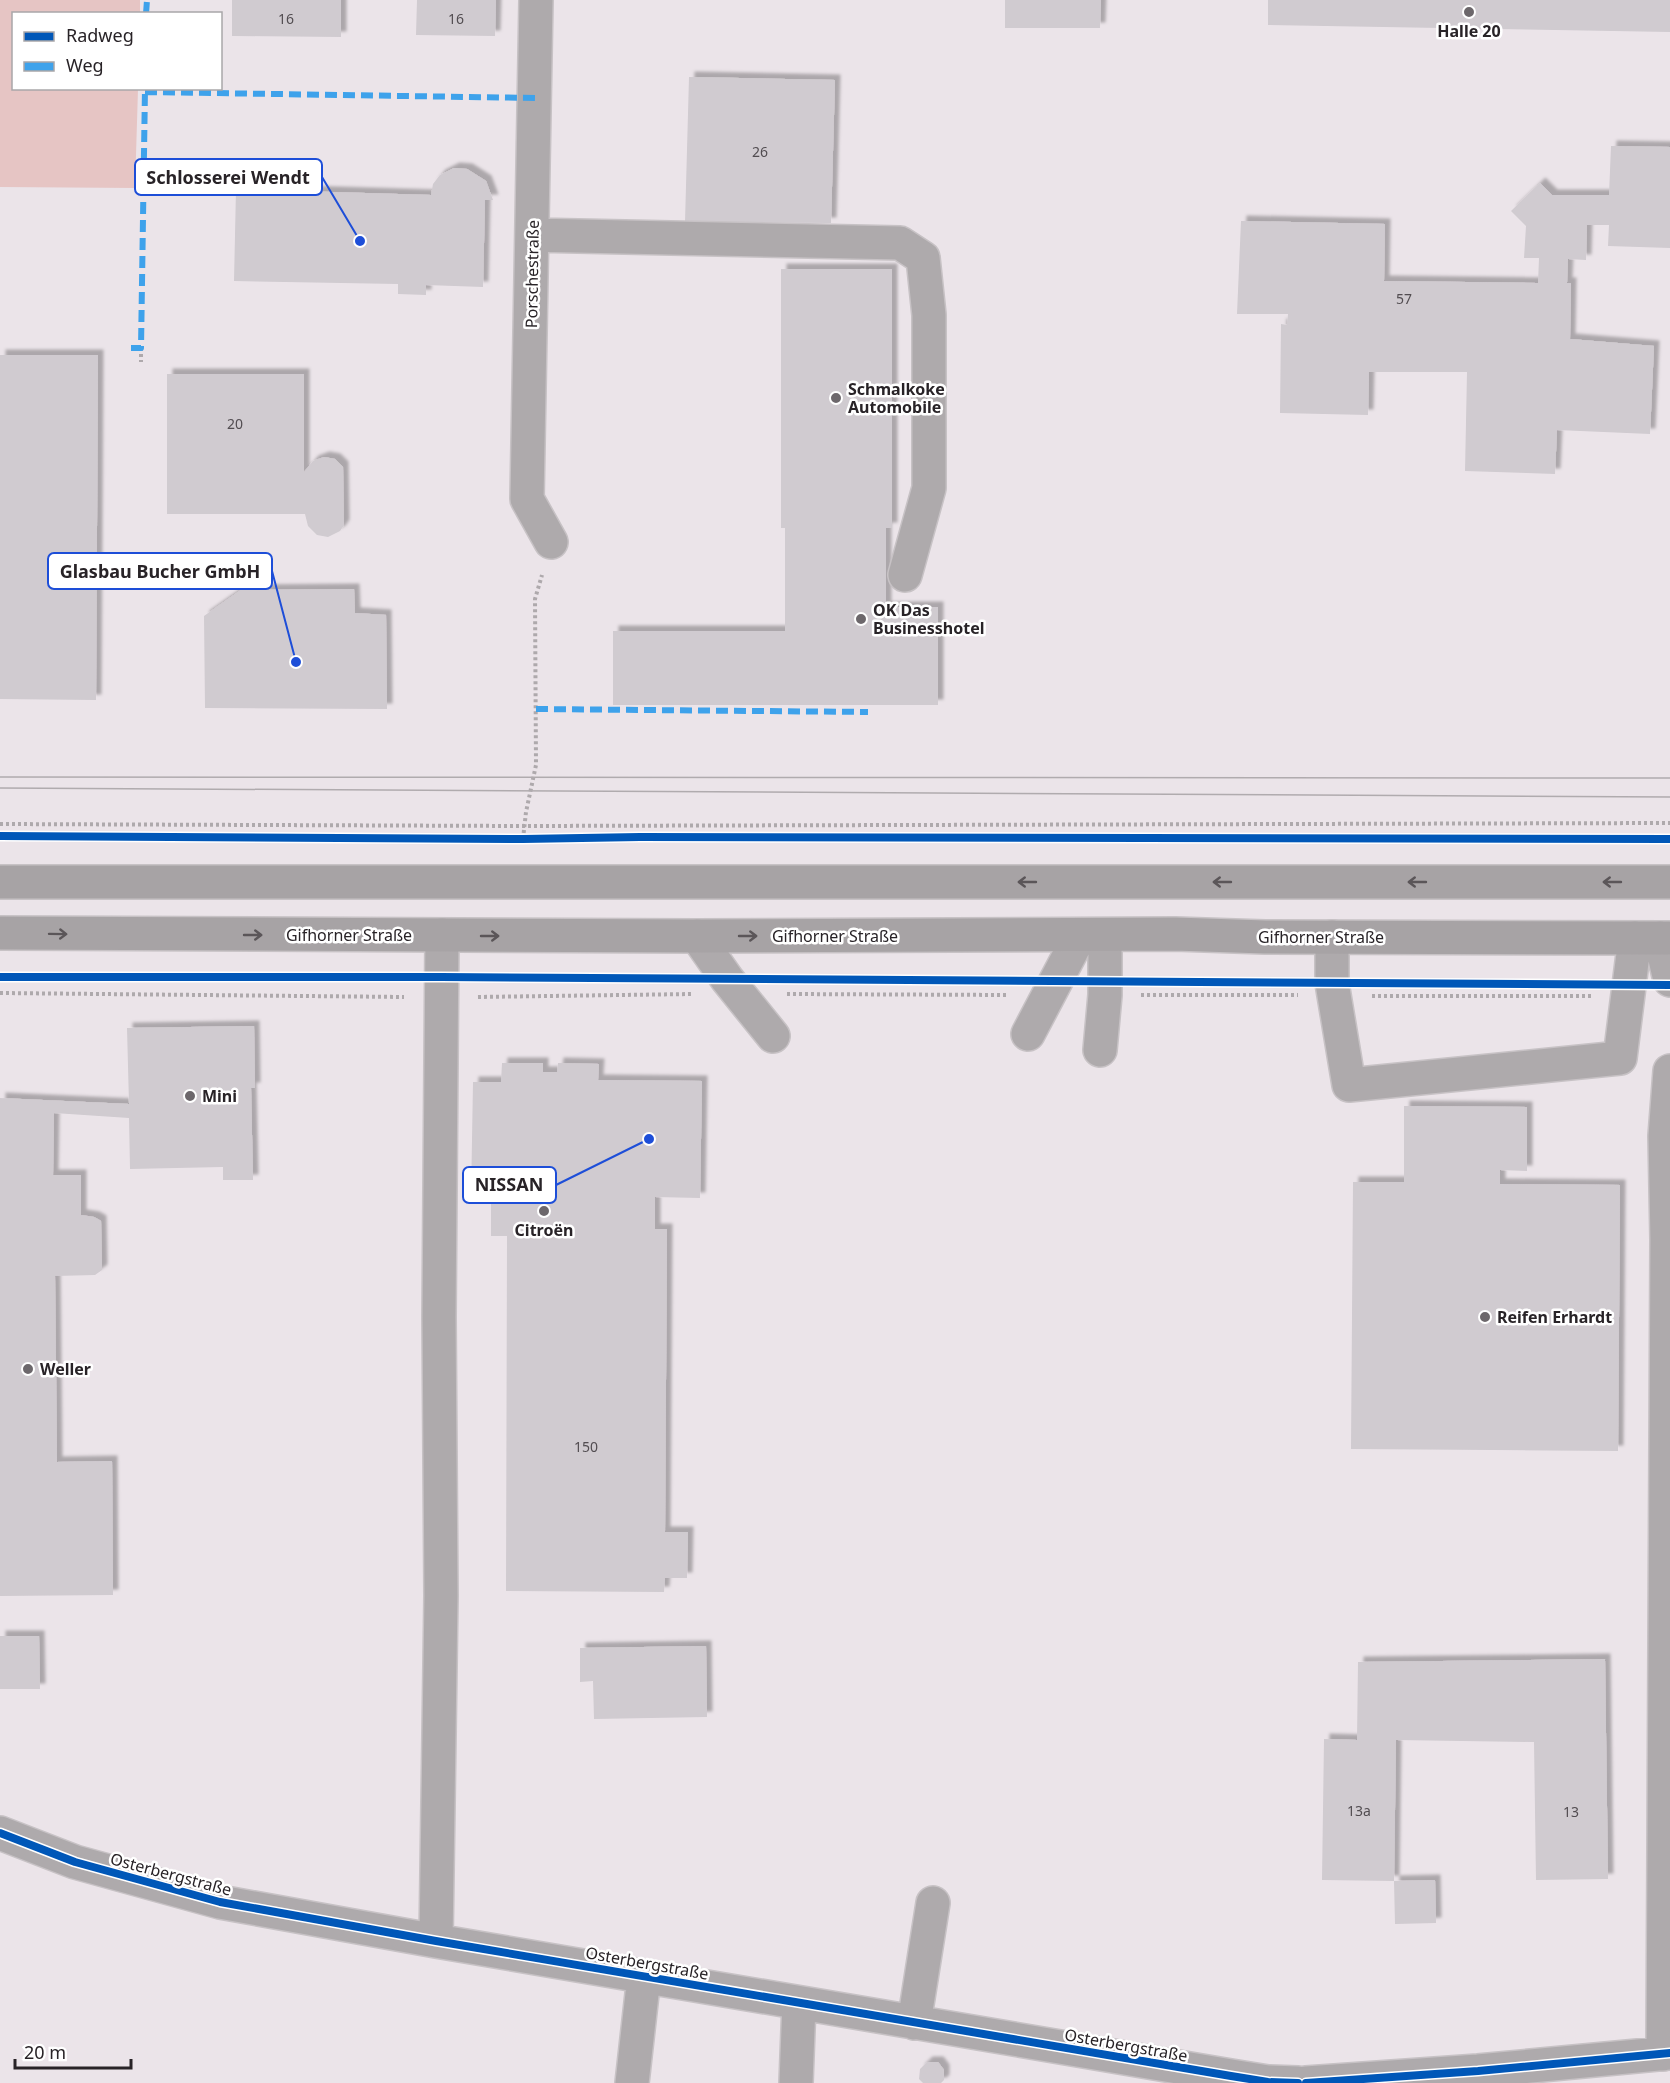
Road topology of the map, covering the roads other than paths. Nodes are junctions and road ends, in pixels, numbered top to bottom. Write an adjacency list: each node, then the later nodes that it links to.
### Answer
1 (536, 0): 2 (street, Porschestraße)
2 (532, 235): 3 (street, Porschestraße); 4 (street)
3 (551, 543)
4 (905, 575)
5 (0, 882): 6 (main road, one-way to 5)
6 (1670, 882)
7 (0, 933): 8 (main road, Gifhorner Straße, one-way to 8)
8 (442, 935): 10 (main road, Gifhorner Straße, one-way to 10); 21 (street)
9 (1092, 935): 10 (main road, Gifhorner Straße, one-way to 9); 11 (main road, Gifhorner Straße); 14 (street); 16 (street)
10 (697, 936): 15 (street)
11 (1332, 937): 12 (main road, Gifhorner Straße); 12 (street)
12 (1655, 938): 13 (street)
13 (1670, 980)
14 (1028, 1034)
15 (773, 1036)
16 (1100, 1050)
17 (1670, 1071): 18 (street)
18 (1669, 1240): 25 (street)
19 (0, 1833): 21 (street, Osterbergstraße)
20 (933, 1903): 24 (street)
21 (436, 1941): 22 (street, Osterbergstraße)
22 (644, 1976): 23 (street, Osterbergstraße); 28 (street)
23 (799, 2003): 24 (street, Osterbergstraße); 29 (street)
24 (914, 2023): 26 (street, Osterbergstraße)
25 (1667, 2053): 27 (street)
26 (1167, 2074): 30 (street, Osterbergstraße)
27 (1478, 2077): 31 (street)
28 (632, 2083)
29 (796, 2083)
30 (1298, 2083)
31 (1306, 2083)

